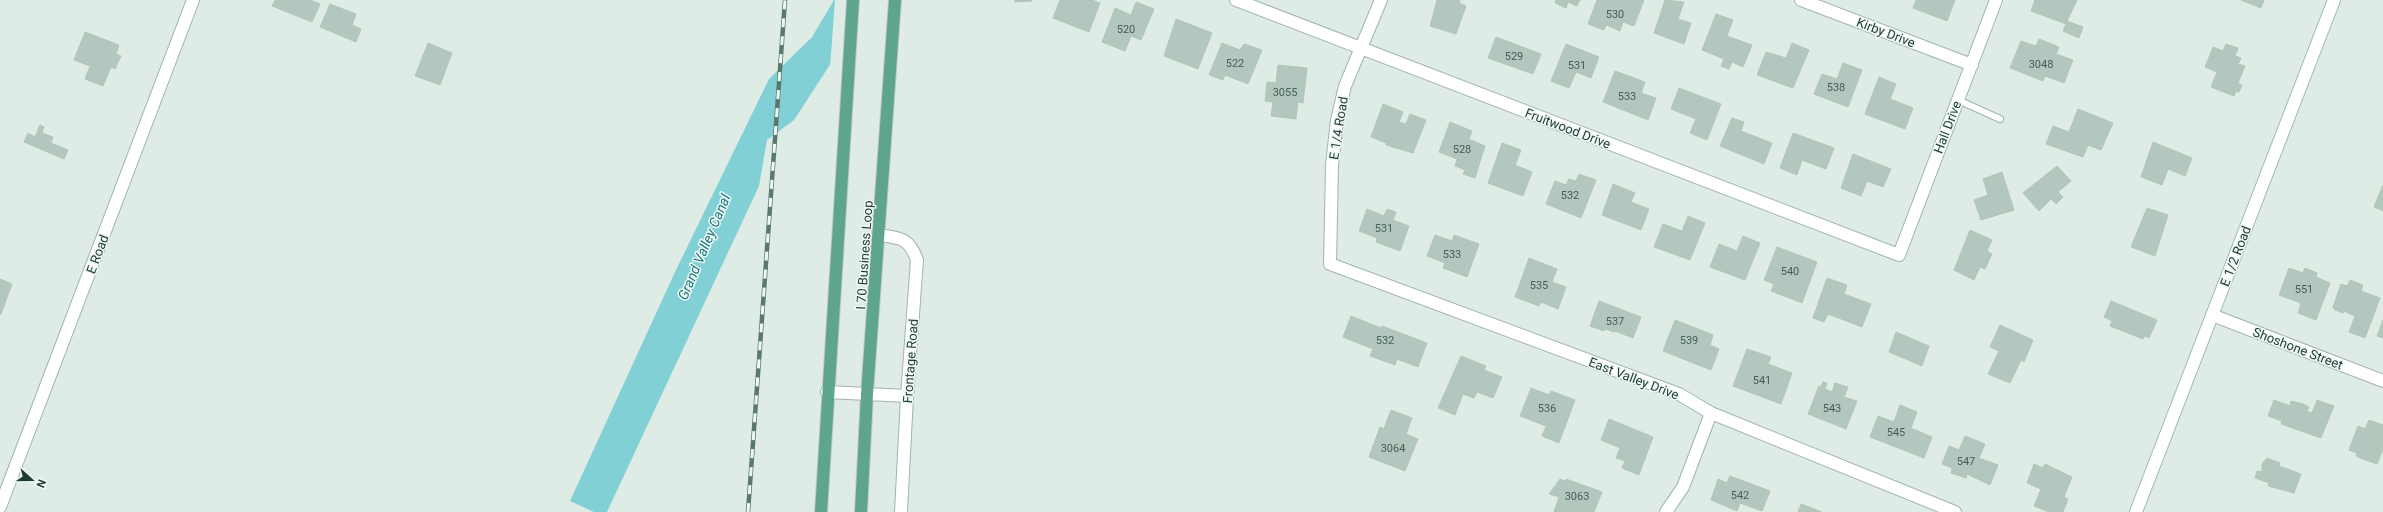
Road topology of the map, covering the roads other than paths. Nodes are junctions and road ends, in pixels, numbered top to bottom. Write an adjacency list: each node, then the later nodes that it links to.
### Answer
1 (194, 0): 22 (street, E Road)
2 (853, 0): 18 (main road, I 70 Business Loop)
3 (895, 0): 13 (main road, I 70 Business Loop)
4 (1236, 0): 9 (street, Fruitwood Drive)
5 (1381, 0): 9 (street, E 1/4 Road)
6 (1801, 0): 10 (street, Kirby Drive)
7 (1996, 0): 10 (street, Hall Drive)
8 (2334, 0): 16 (street, E 1/2 Road)
9 (1360, 48): 14 (street, Fruitwood Drive); 15 (street, E 1/4 Road)
10 (1972, 65): 11 (street, Hall Drive)
11 (1958, 100): 12 (lane); 14 (street, Hall Drive)
12 (2000, 119)
13 (879, 235): 19 (main road, I 70 Business Loop); 20 (street, Frontage Road)
14 (1899, 255)
15 (1330, 264): 21 (street, East Valley Drive)
16 (2212, 315): 17 (street, Shoshone Street); 28 (street, E 1/2 Road)
17 (2383, 381)
18 (827, 392): 19 (street); 23 (main road, I 70 Business Loop)
19 (867, 394): 20 (street); 24 (main road, I 70 Business Loop)
20 (907, 396): 25 (street, Frontage Road)
21 (1711, 413): 26 (street); 27 (street, East Valley Drive)
22 (0, 507)
23 (821, 512)
24 (861, 512)
25 (902, 512)
26 (1666, 512)
27 (1955, 512)
28 (2136, 512)

